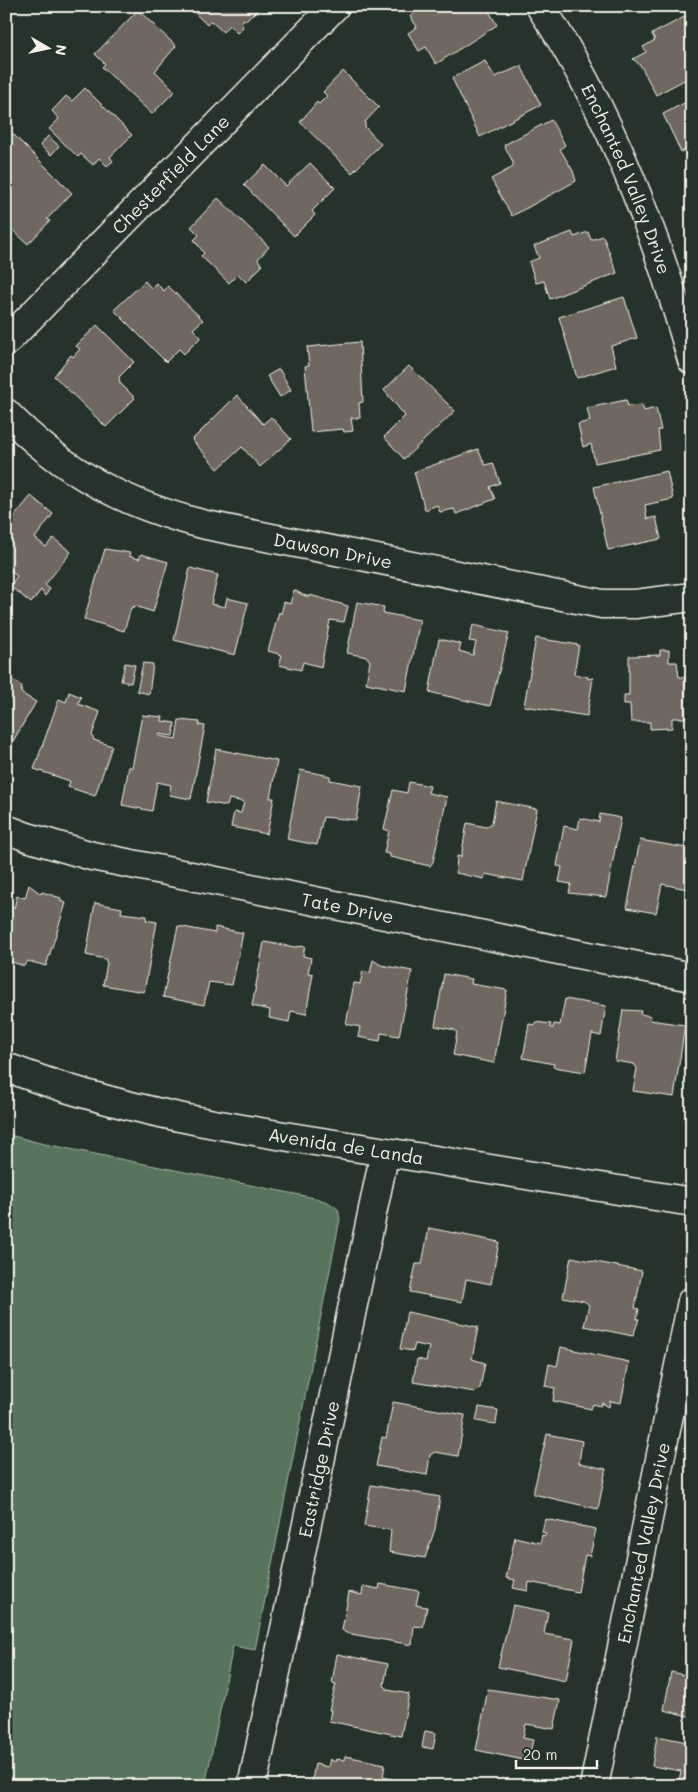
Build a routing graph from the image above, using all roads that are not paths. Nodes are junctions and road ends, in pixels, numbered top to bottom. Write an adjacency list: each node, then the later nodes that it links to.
1 (335, 6): 3 (street, Chesterfield Lane)
2 (540, 6): 4 (street, Enchanted Valley Drive)
3 (6, 342)
4 (692, 360)
5 (6, 413): 6 (street, Dawson Drive)
6 (692, 597)
7 (6, 829): 8 (street, Tate Drive)
8 (692, 977)
9 (6, 1067): 10 (street, Avenida de Landa)
10 (385, 1152): 11 (street, Avenida de Landa); 13 (street, Eastridge Drive)
11 (692, 1202)
12 (692, 1301): 14 (street, Enchanted Valley Drive)
13 (252, 1786)
14 (594, 1786)

